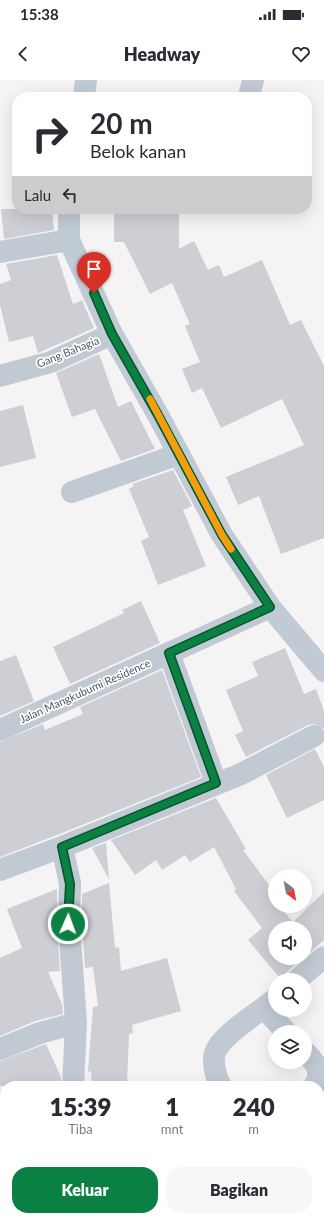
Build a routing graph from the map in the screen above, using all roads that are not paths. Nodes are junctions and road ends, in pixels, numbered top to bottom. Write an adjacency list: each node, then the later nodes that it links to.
1 (86, 80): 3 (street)
2 (253, 80): 4 (street)
3 (85, 92)
4 (250, 92)
5 (69, 214): 6 (street)
6 (69, 240): 7 (street); 8 (street)
7 (0, 252)
8 (112, 334): 9 (street, Gang Bahagia); 10 (street)
9 (0, 376)
10 (179, 454): 11 (street); 12 (street)
11 (72, 492)
12 (270, 607): 13 (street, Jalan Mangkubumi Residence); 14 (street)
13 (169, 653): 15 (street, Jalan Mangkubumi Residence); 17 (street)
14 (324, 671)
15 (0, 730)
16 (314, 736): 17 (street)
17 (216, 783): 18 (street)
18 (62, 847): 19 (street); 23 (street)
19 (0, 870)
20 (324, 957): 21 (street)
21 (305, 973)
22 (268, 1006): 27 (street)
23 (76, 1023): 24 (street); 26 (street)
24 (0, 1049)
25 (312, 1059): 28 (street)
26 (73, 1081)
27 (219, 1081)
28 (317, 1081)

